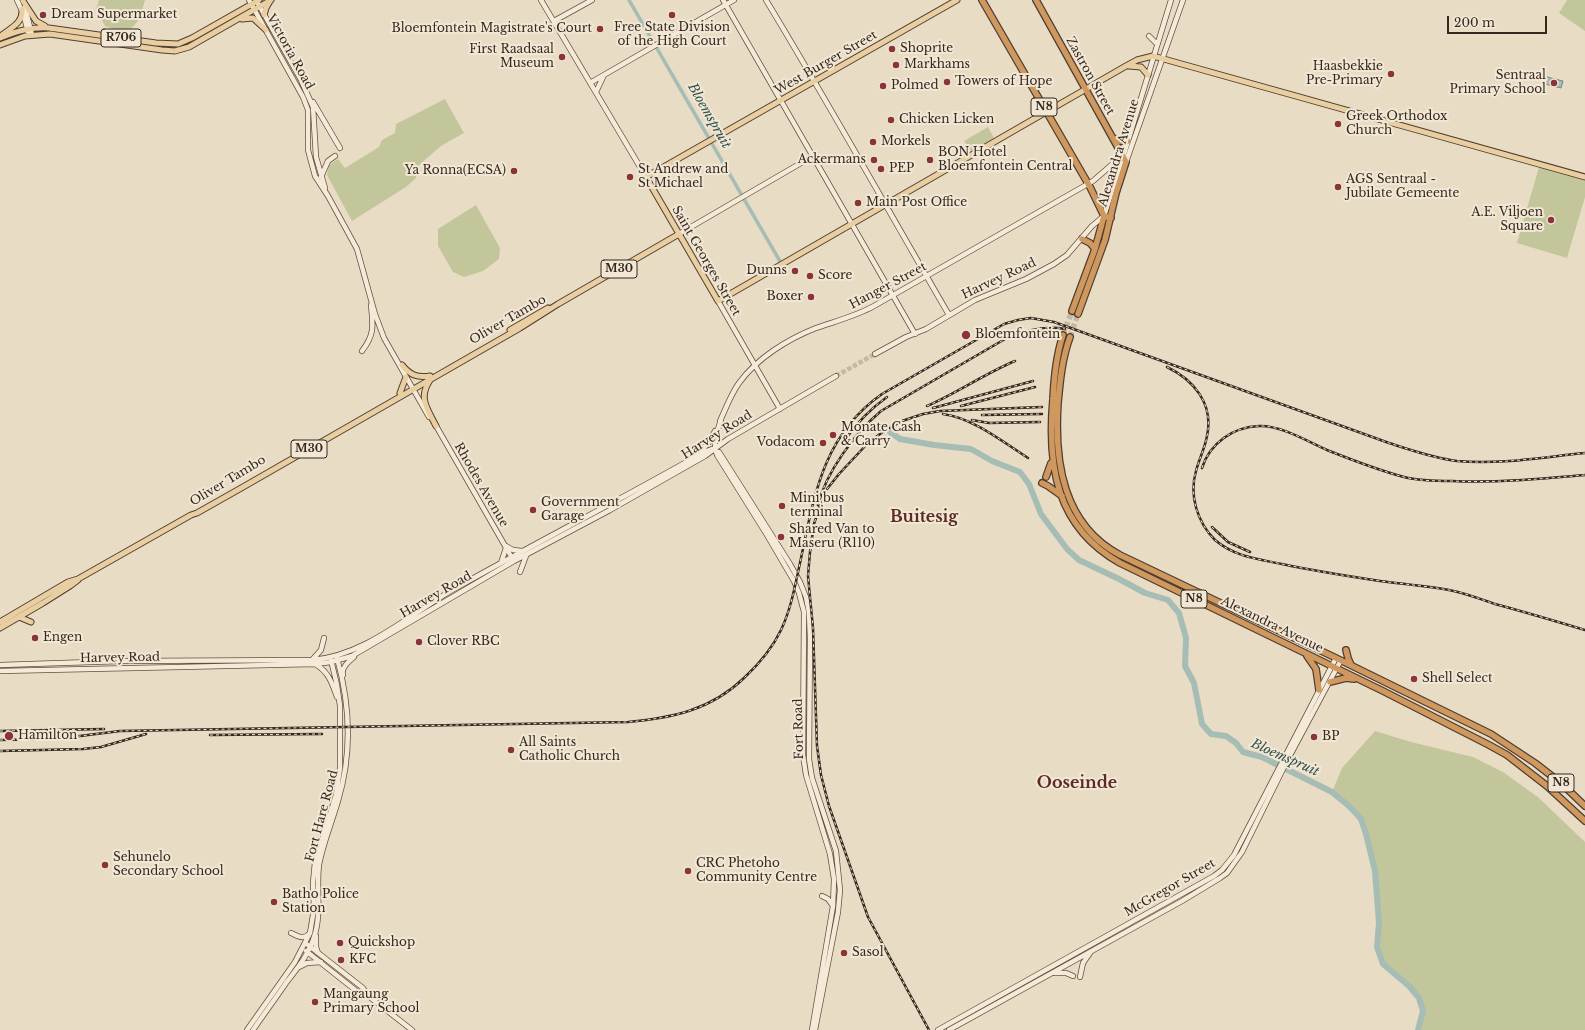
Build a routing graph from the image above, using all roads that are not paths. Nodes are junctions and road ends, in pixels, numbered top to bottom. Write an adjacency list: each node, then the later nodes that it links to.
1 (21, 0): 16 (main road); 20 (main road); 21 (main road)
2 (271, 0): 15 (main road, R706); 17 (main road)
3 (541, 0): 19 (main road, Saint Georges Street)
4 (592, 0): 19 (main road)
5 (722, 0): 14 (main road)
6 (734, 0): 14 (main road)
7 (766, 0): 36 (main road)
8 (957, 0): 36 (main road, West Burger Street)
9 (982, 0): 43 (highway, N8)
10 (1036, 0): 39 (highway, Zastron Street)
11 (1171, 0): 27 (main road, Alexandra Avenue)
12 (1183, 0): 31 (main road, Alexandra Avenue)
13 (254, 1): 15 (main road, Victoria Road); 21 (main road, R706)
14 (725, 5): 33 (main road); 42 (main road)
15 (257, 8): 17 (main road, Victoria Road); 18 (main road, R706); 22 (main road, Victoria Road)
16 (22, 9): 20 (main road); 25 (main road)
17 (264, 16): 26 (main road, Victoria Road)
18 (235, 21): 22 (main road); 23 (main road, R706)
19 (554, 21): 38 (main road, Saint Georges Street)
20 (29, 28): 21 (main road, R706); 23 (main road); 25 (main road, R706)
21 (49, 28)
22 (266, 30): 29 (main road, Victoria Road)
23 (30, 35): 28 (main road, R706)
24 (1149, 36): 27 (main road)
25 (0, 37)
26 (281, 43): 29 (main road); 35 (main road, Victoria Road)
27 (1157, 44): 30 (main road, Alexandra Avenue)
28 (0, 45)
29 (276, 46): 37 (main road, Victoria Road)
30 (1154, 56): 31 (main road); 32 (main road); 34 (main road, Alexandra Avenue)
31 (1162, 58): 50 (main road, Alexandra Avenue); 52 (main road)
32 (1126, 66): 34 (main road); 39 (main road)
33 (605, 74): 38 (main road); 40 (main road)
34 (1148, 75): 45 (main road, Alexandra Avenue)
35 (301, 80): 37 (main road); 41 (main road, Victoria Road)
36 (815, 81): 42 (main road, West Burger Street); 56 (main road)
37 (296, 83): 55 (main road, Victoria Road)
38 (590, 83): 40 (main road, Saint Georges Street)
39 (1085, 90): 43 (main road); 44 (highway, Zastron Street)
40 (596, 92): 53 (main road, Saint Georges Street)
41 (309, 98): 46 (main road); 51 (main road, Victoria Road)
42 (781, 101): 49 (main road); 53 (main road, West Burger Street)
43 (1047, 112): 54 (highway, N8); 56 (main road)
44 (1113, 138): 45 (highway); 47 (highway, Zastron Street)
45 (1128, 141): 47 (main road, Alexandra Avenue)
46 (340, 148)
47 (1123, 155): 50 (highway, Zastron Street); 54 (main road, Hanger Street); 57 (main road, Alexandra Avenue)
48 (336, 156): 51 (main road)
49 (813, 156): 59 (main road); 60 (main road, Oliver Tambo)
50 (1126, 162): 58 (highway, Alexandra Avenue)
51 (321, 176): 55 (main road, Victoria Road)
52 (1585, 176)
53 (646, 177): 60 (main road, Saint Georges Street)
54 (1088, 183): 57 (highway, N8); 63 (main road, Hanger Street)
55 (328, 196): 64 (main road)
56 (885, 205): 59 (main road); 63 (main road)
57 (1104, 216): 58 (highway); 61 (main road, Harvey Road); 62 (highway, Alexandra Avenue)
58 (1110, 218): 68 (highway, Alexandra Avenue)
59 (852, 224): 65 (main road); 66 (main road)
60 (679, 234): 66 (main road, Saint Georges Street); 78 (main road, Oliver Tambo / M30)
61 (1082, 239): 62 (highway); 69 (main road, Harvey Road)
62 (1095, 249): 67 (highway, Alexandra Avenue)
63 (927, 277): 65 (main road, Hanger Street); 69 (main road)
64 (369, 292): 70 (main road); 72 (main road)
65 (893, 296): 71 (main road); 74 (main road, Hanger Street)
66 (718, 301): 74 (main road, Saint Georges Street)
67 (1072, 311)
68 (1078, 314)
69 (949, 315): 71 (main road, Harvey Road)
70 (382, 332): 75 (main road); 77 (main road)
71 (915, 334): 73 (main road, Harvey Road)
72 (362, 350)
73 (875, 354)
74 (755, 365): 81 (main road, Saint Georges Street); 82 (main road, Hanger Street)
75 (402, 366): 78 (main road); 79 (main road)
76 (836, 376): 81 (main road, Harvey Road)
77 (406, 377): 79 (main road); 80 (main road)
78 (430, 378): 79 (main road, Oliver Tambo / M30); 83 (main road)
79 (413, 388): 80 (main road, Oliver Tambo / M30); 83 (main road, Rhodes Avenue); 96 (main road, Oliver Tambo / M30)
80 (400, 393): 96 (main road, Oliver Tambo / M30)
81 (780, 409): 84 (main road, Harvey Road)
82 (721, 420): 85 (main road); 90 (main road, Hanger Street)
83 (436, 426): 97 (main road, Rhodes Avenue)
84 (728, 439): 85 (main road, Harvey Road); 86 (main road)
85 (715, 448): 86 (main road, Fort Road); 87 (main road, Harvey Road); 89 (main road, Fort Road); 90 (main road)
86 (719, 452): 125 (main road, Fort Road)
87 (705, 456): 89 (main road); 95 (main road, Harvey Road)
88 (1052, 457): 91 (highway); 93 (highway, Alexandra Avenue / N8); 112 (highway, Alexandra Avenue / N8)
89 (719, 458): 124 (main road, Fort Road)
90 (692, 459): 94 (main road, Harvey Road)
91 (1046, 477)
92 (1042, 483): 93 (highway)
93 (1062, 496): 110 (highway, Alexandra Avenue / N8)
94 (607, 505): 95 (main road); 98 (main road, Harvey Road)
95 (610, 510): 98 (main road, Harvey Road)
96 (190, 515): 102 (main road, M30)
97 (505, 547): 98 (main road); 99 (main road, Rhodes Avenue); 100 (main road)
98 (524, 553): 99 (main road, Harvey Road); 101 (main road)
99 (513, 559): 100 (main road, Harvey Road); 109 (main road, Harvey Road)
100 (501, 563): 111 (main road, Harvey Road)
101 (520, 572)
102 (78, 579): 103 (main road, M30); 105 (main road, M30)
103 (32, 609): 104 (main road, M30); 104 (main road)
104 (18, 617): 106 (main road, M30)
105 (0, 622)
106 (0, 628)
107 (324, 638): 114 (main road)
108 (1346, 650): 116 (highway)
109 (358, 653): 111 (main road, Harvey Road); 122 (main road)
110 (1304, 653): 117 (highway, Alexandra Avenue / N8); 121 (highway)
111 (337, 658): 113 (main road, Harvey Road); 122 (main road, Fort Hare Road)
112 (1339, 659): 116 (highway, Alexandra Avenue / N8); 117 (main road, McGregor Street)
113 (331, 660): 114 (main road, Harvey Road); 123 (main road, Fort Hare Road)
114 (314, 662): 115 (main road, Harvey Road); 118 (main road, Harvey Road); 123 (main road)
115 (0, 665)
116 (1352, 665): 127 (highway, Alexandra Avenue / N8)
117 (1334, 668): 119 (main road, McGregor Street); 120 (highway, Alexandra Avenue / N8); 121 (main road, McGregor Street)
118 (0, 671)
119 (1330, 682): 120 (highway); 126 (main road, McGregor Street)
120 (1364, 682): 128 (highway, Alexandra Avenue / N8)
121 (1319, 690): 126 (main road, McGregor Street)
122 (347, 702): 136 (main road, Fort Hare Road)
123 (340, 710): 138 (main road, Fort Hare Road)
124 (803, 747): 125 (main road); 135 (main road, Fort Road)
125 (808, 748): 153 (main road, Fort Road)
126 (1285, 760): 129 (main road, McGregor Street)
127 (1535, 763): 128 (highway); 130 (highway, Alexandra Avenue / N8)
128 (1530, 772): 133 (highway, Alexandra Avenue / N8)
129 (1278, 774): 140 (main road, McGregor Street); 148 (main road, McGregor Street)
130 (1574, 795): 131 (highway); 132 (highway, Alexandra Avenue / N8)
131 (1585, 800)
132 (1585, 806)
133 (1585, 821)
134 (822, 896): 135 (main road)
135 (833, 906): 152 (main road, Fort Road)
136 (316, 929): 139 (main road, Fort Hare Road); 141 (main road)
137 (291, 933): 138 (main road)
138 (310, 933): 139 (main road, Fort Hare Road)
139 (306, 947): 141 (main road); 142 (main road); 143 (main road, Fort Hare Road); 149 (main road, Fort Hare Road)
140 (1093, 950): 144 (main road, McGregor Street); 146 (main road)
141 (320, 956): 147 (main road)
142 (321, 962): 143 (main road); 147 (main road)
143 (297, 968): 150 (main road, Fort Hare Road)
144 (1052, 973): 145 (main road); 148 (main road, McGregor Street)
145 (1073, 976)
146 (1080, 977)
147 (367, 995): 151 (main road)
148 (947, 1028): 154 (main road, McGregor Street)
149 (247, 1030)
150 (253, 1030)
151 (412, 1030)
152 (812, 1030)
153 (815, 1030)
154 (938, 1030)

